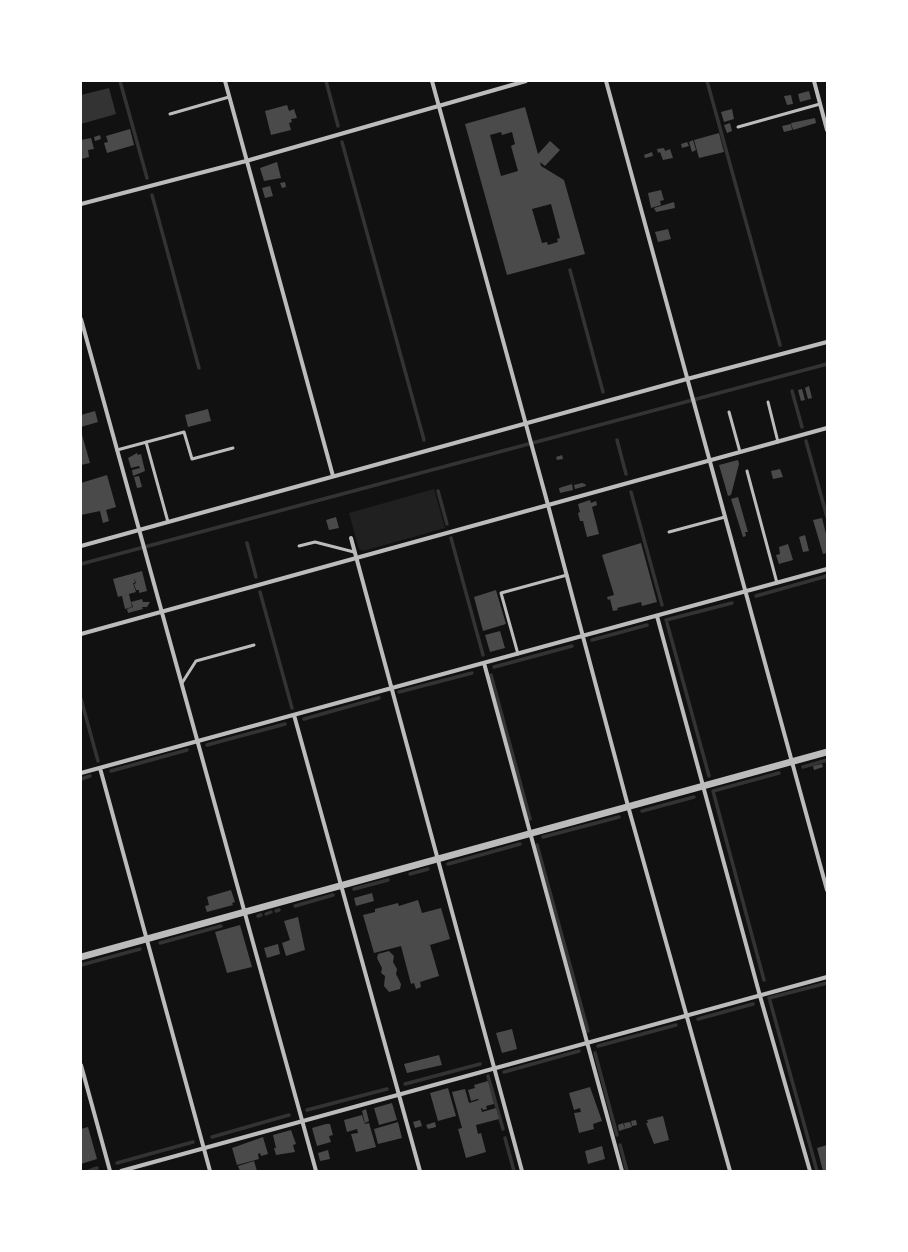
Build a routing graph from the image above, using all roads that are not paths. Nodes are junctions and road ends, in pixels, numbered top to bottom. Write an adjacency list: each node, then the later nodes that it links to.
1 (225, 81): 6 (street)
2 (432, 81): 8 (street)
3 (526, 81): 8 (street)
4 (606, 81): 16 (street)
5 (814, 81): 7 (street)
6 (229, 97): 9 (lane); 12 (street)
7 (820, 104): 10 (lane); 11 (street)
8 (439, 106): 12 (street); 19 (street)
9 (170, 114)
10 (738, 126)
11 (827, 130)
12 (246, 161): 13 (street); 28 (street)
13 (81, 204)
14 (81, 319): 24 (street)
15 (827, 342): 16 (street)
16 (686, 379): 19 (street); 26 (street)
17 (768, 402): 22 (lane)
18 (729, 412): 25 (lane)
19 (525, 423): 28 (street); 29 (street)
20 (827, 428): 22 (street)
21 (146, 442): 23 (lane); 24 (lane); 31 (lane)
22 (778, 442): 25 (street)
23 (232, 448)
24 (117, 450): 32 (street)
25 (740, 452): 26 (street)
26 (709, 460): 29 (street); 30 (street)
27 (747, 471): 41 (lane)
28 (333, 476): 31 (street)
29 (548, 505): 38 (street); 40 (street)
30 (725, 517): 33 (lane); 42 (street)
31 (168, 522): 32 (street)
32 (138, 530): 35 (street); 43 (street)
33 (669, 532)
34 (350, 538): 37 (street)
35 (81, 546)
36 (299, 546): 37 (lane)
37 (354, 552): 38 (street)
38 (356, 558): 43 (street); 51 (street)
39 (827, 570): 41 (street)
40 (567, 575): 46 (street); 48 (lane)
41 (778, 583): 42 (street)
42 (745, 592): 44 (street); 55 (street)
43 (163, 611): 45 (street); 50 (street)
44 (657, 616): 46 (street); 58 (street)
45 (81, 634)
46 (584, 636): 48 (street); 59 (street)
47 (254, 645): 50 (lane)
48 (518, 654): 49 (street)
49 (484, 663): 51 (street); 60 (street)
50 (182, 683): 53 (street)
51 (391, 688): 52 (street); 61 (street)
52 (294, 715): 53 (street); 62 (street)
53 (198, 741): 56 (street); 64 (street)
54 (827, 752): 55 (street)
55 (792, 762): 58 (street); 63 (street)
56 (100, 768): 57 (street); 65 (street)
57 (81, 773)
58 (703, 786): 59 (street); 68 (street)
59 (628, 806): 60 (street); 69 (street)
60 (530, 834): 61 (street); 70 (street)
61 (438, 859): 62 (street); 72 (street)
62 (341, 886): 64 (street); 73 (street)
63 (827, 890)
64 (245, 912): 65 (street); 74 (street)
65 (147, 939): 66 (street); 75 (street)
66 (81, 957)
67 (827, 977): 68 (street)
68 (760, 996): 69 (street); 84 (street)
69 (687, 1016): 70 (street); 83 (street)
70 (587, 1043): 72 (street); 82 (street)
71 (81, 1065): 76 (street)
72 (494, 1068): 73 (street); 81 (street)
73 (400, 1094): 74 (street); 80 (street)
74 (302, 1121): 75 (street); 79 (street)
75 (204, 1148): 77 (street); 78 (street)
76 (110, 1171)
77 (121, 1171)
78 (210, 1171)
79 (316, 1171)
80 (420, 1171)
81 (522, 1171)
82 (622, 1171)
83 (730, 1171)
84 (810, 1171)

